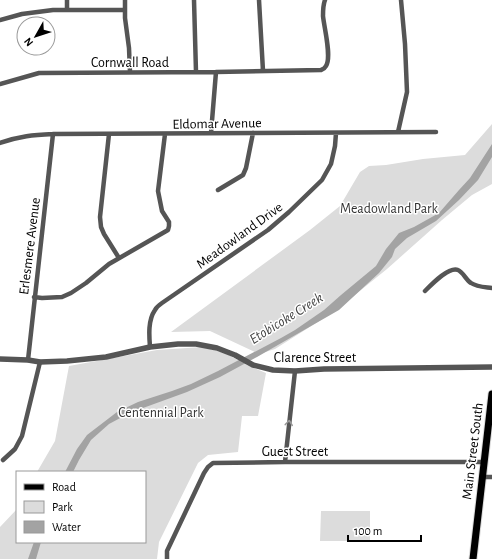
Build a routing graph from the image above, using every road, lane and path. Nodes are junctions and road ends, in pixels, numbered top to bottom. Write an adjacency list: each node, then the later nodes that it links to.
1 (67, 0): 7 (street)
2 (125, 0): 8 (street)
3 (194, 0): 12 (street)
4 (259, 0): 10 (street)
5 (325, 0): 10 (street, Cornwall Road)
6 (401, 0): 15 (street)
7 (67, 10): 8 (street); 9 (street)
8 (124, 10): 11 (street)
9 (0, 20)
10 (263, 71): 13 (street, Cornwall Road)
11 (130, 72): 12 (street, Cornwall Road); 14 (street, Cornwall Road)
12 (196, 72): 13 (street, Cornwall Road)
13 (216, 72): 17 (street)
14 (0, 84)
15 (398, 132): 16 (street, Eldomar Avenue); 19 (street, Eldomar Avenue)
16 (436, 132)
17 (211, 133): 18 (street, Eldomar Avenue); 22 (street, Eldomar Avenue)
18 (253, 133): 19 (street, Eldomar Avenue); 24 (street)
19 (336, 133): 29 (street, Meadowland Drive)
20 (54, 134): 21 (street, Eldomar Avenue); 23 (street, Eldomar Avenue); 28 (street, Erlesmere Avenue)
21 (108, 134): 22 (street, Eldomar Avenue); 25 (street)
22 (165, 134): 25 (street)
23 (0, 143)
24 (218, 190)
25 (119, 258): 28 (street)
26 (492, 288): 27 (street)
27 (425, 291)
28 (34, 297): 31 (street, Erlesmere Avenue)
29 (150, 347): 32 (street, Clarence Street); 34 (street, Clarence Street)
30 (0, 359): 31 (street, Clarence Street)
31 (28, 360): 32 (street, Clarence Street)
32 (40, 362): 36 (street)
33 (492, 367): 34 (street, Clarence Street)
34 (296, 371): 37 (street, one-way to 34)
35 (492, 394): 38 (main road, Main Street South)
36 (3, 460)
37 (285, 462): 38 (street, Guest Street); 41 (street, Guest Street)
38 (484, 462): 39 (main road, Main Street South)
39 (482, 477): 40 (street); 42 (main road, Main Street South)
40 (492, 477)
41 (167, 559)
42 (473, 559)

